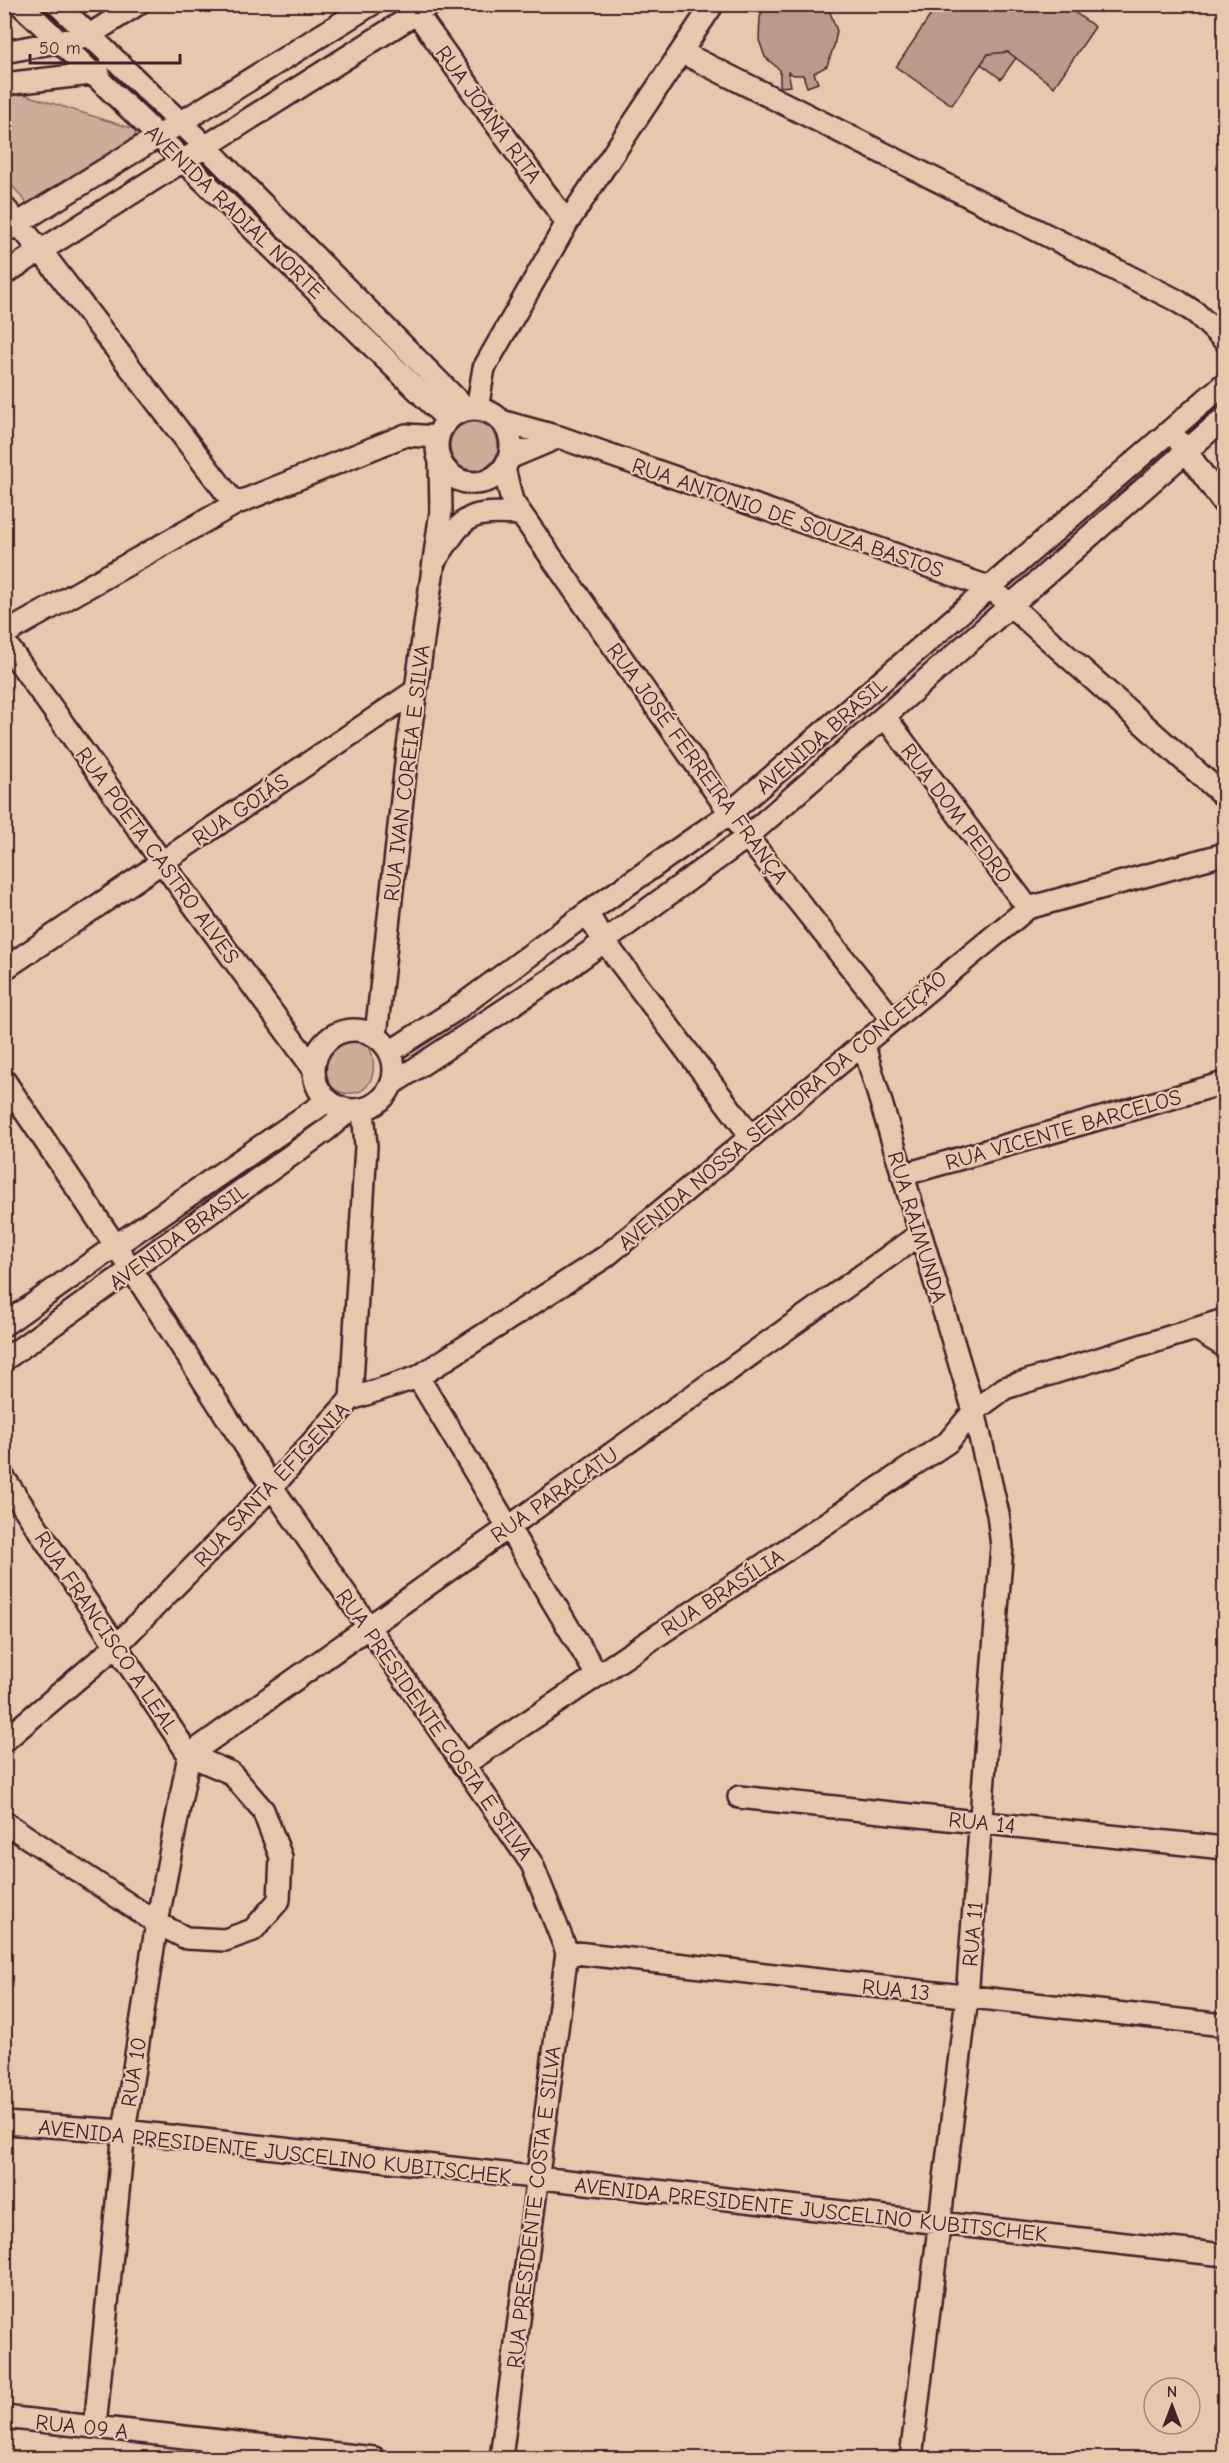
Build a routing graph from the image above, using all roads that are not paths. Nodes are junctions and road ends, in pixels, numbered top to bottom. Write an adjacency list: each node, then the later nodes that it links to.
1 (20, 4): 8 (street, AVENIDA RADIAL NORTE)
2 (57, 4): 7 (street, AVENIDA RADIAL NORTE)
3 (138, 4): 7 (street)
4 (372, 4): 14 (street)
5 (713, 4): 10 (street)
6 (419, 8): 16 (street); 19 (street, RUA JOANA RITA)
7 (88, 36): 8 (street); 12 (street, AVENIDA RADIAL NORTE)
8 (58, 42): 9 (street); 11 (street, AVENIDA RADIAL NORTE)
9 (4, 52)
10 (681, 52): 19 (street); 22 (street)
11 (92, 73): 12 (street); 13 (street); 15 (street, AVENIDA RADIAL NORTE)
12 (128, 74): 14 (street, AVENIDA RADIAL NORTE)
13 (4, 84)
14 (179, 123): 15 (street); 16 (street, AVENIDA RADIAL NORTE)
15 (158, 136): 17 (street, AVENIDA RADIAL NORTE); 18 (street)
16 (206, 147): 17 (street); 24 (street, AVENIDA RADIAL NORTE)
17 (184, 162): 20 (street); 27 (street, AVENIDA RADIAL NORTE)
18 (9, 221): 20 (street)
19 (567, 223): 24 (street)
20 (41, 251): 21 (street); 34 (street)
21 (4, 274)
22 (1224, 340)
23 (1224, 384): 28 (street, AVENIDA BRASIL)
24 (472, 410): 26 (street); 27 (street)
25 (1224, 418): 30 (street, AVENIDA BRASIL)
26 (501, 421): 29 (street, RUA ANTONIO DE SOUZA BASTOS); 32 (street)
27 (443, 429): 31 (street); 34 (street)
28 (1170, 430): 30 (street); 39 (street, AVENIDA BRASIL)
29 (559, 437): 32 (street); 39 (street, RUA ANTONIO DE SOUZA BASTOS)
30 (1187, 451): 35 (street); 40 (street, AVENIDA BRASIL)
31 (440, 462): 33 (street); 37 (street, RUA IVAN COREIA E SILVA)
32 (506, 463): 33 (street); 36 (street, RUA JOSÉ FERREIRA FRANÇA)
33 (476, 483): 36 (street, RUA JOSÉ FERREIRA FRANÇA); 37 (street)
34 (235, 504): 41 (street)
35 (1224, 504)
36 (516, 508): 38 (street); 46 (street, RUA JOSÉ FERREIRA FRANÇA)
37 (441, 511): 38 (street, RUA IVAN COREIA E SILVA)
38 (432, 565): 43 (street, RUA IVAN COREIA E SILVA)
39 (991, 588): 40 (street, RUA ANTONIO DE SOUZA BASTOS); 46 (street, AVENIDA BRASIL)
40 (1012, 606): 44 (street, AVENIDA BRASIL); 45 (street, RUA ANTONIO DE SOUZA BASTOS)
41 (4, 634)
42 (4, 640): 49 (street, RUA POETA CASTRO ALVES)
43 (416, 691): 49 (street, RUA GOIÁS); 55 (street, RUA IVAN COREIA E SILVA)
44 (885, 717): 47 (street, AVENIDA BRASIL); 50 (street, RUA DOM PEDRO)
45 (1224, 796)
46 (730, 813): 47 (street, RUA JOSÉ FERREIRA FRANÇA); 51 (street, AVENIDA BRASIL)
47 (747, 837): 52 (street, AVENIDA BRASIL); 54 (street, RUA JOSÉ FERREIRA FRANÇA)
48 (1224, 854): 50 (street, AVENIDA NOSSA SENHORA DA CONCEIÇÃO)
49 (162, 862): 53 (street, RUA GOIÁS); 58 (street, RUA POETA CASTRO ALVES)
50 (1028, 908): 54 (street, AVENIDA NOSSA SENHORA DA CONCEIÇÃO)
51 (587, 913): 52 (street); 57 (street, AVENIDA BRASIL)
52 (604, 941): 61 (street, AVENIDA BRASIL); 64 (street)
53 (4, 969)
54 (892, 1019): 56 (street, AVENIDA NOSSA SENHORA DA CONCEIÇÃO)
55 (375, 1035): 57 (street); 58 (street)
56 (863, 1043): 64 (street, AVENIDA NOSSA SENHORA DA CONCEIÇÃO); 65 (street, RUA RAIMUNDA)
57 (390, 1052): 61 (street)
58 (313, 1068): 62 (street)
59 (4, 1080): 67 (street, RUA PRESIDENTE COSTA E SILVA)
60 (1224, 1083): 65 (street, RUA VICENTE BARCELOS)
61 (392, 1084): 63 (street)
62 (327, 1101): 63 (street); 67 (street, AVENIDA BRASIL)
63 (356, 1110): 68 (street, AVENIDA BRASIL); 75 (street, RUA SANTA EFIGENIA)
64 (751, 1136): 74 (street, AVENIDA NOSSA SENHORA DA CONCEIÇÃO)
65 (902, 1174): 66 (street, RUA RAIMUNDA)
66 (920, 1234): 76 (street, RUA RAIMUNDA); 79 (street, RUA PARACATU)
67 (115, 1246): 68 (street, RUA PRESIDENTE COSTA E SILVA); 70 (street, AVENIDA BRASIL)
68 (132, 1270): 73 (street, AVENIDA BRASIL); 78 (street, RUA PRESIDENTE COSTA E SILVA)
69 (1224, 1320): 71 (street, RUA BRASÍLIA)
70 (4, 1325)
71 (1196, 1329): 72 (street); 76 (street, RUA BRASÍLIA)
72 (1224, 1346)
73 (4, 1360)
74 (418, 1377): 75 (street, AVENIDA NOSSA SENHORA DA CONCEIÇÃO); 79 (street)
75 (351, 1399): 78 (street, RUA SANTA EFIGENIA)
76 (974, 1411): 82 (street, RUA BRASÍLIA); 88 (street, RUA 11)
77 (4, 1478): 81 (street, RUA FRANCISCO A LEAL)
78 (272, 1487): 80 (street, RUA PRESIDENTE COSTA E SILVA); 81 (street, RUA SANTA EFIGENIA)
79 (508, 1527): 80 (street, RUA PARACATU); 82 (street)
80 (368, 1627): 84 (street, RUA PARACATU); 85 (street, RUA PRESIDENTE COSTA E SILVA)
81 (116, 1646): 83 (street, RUA SANTA EFIGENIA); 84 (street, RUA FRANCISCO A LEAL)
82 (597, 1675): 85 (street, RUA BRASÍLIA)
83 (4, 1741)
84 (189, 1755): 90 (street, RUA 10); 90 (street)
85 (463, 1765): 91 (street, RUA PRESIDENTE COSTA E SILVA)
86 (739, 1797): 88 (street, RUA 14)
87 (4, 1822): 90 (street)
88 (981, 1822): 89 (street, RUA 14); 92 (street, RUA 11)
89 (1224, 1848)
90 (157, 1923): 95 (street, RUA 10)
91 (567, 1952): 92 (street, RUA 13); 96 (street, RUA PRESIDENTE COSTA E SILVA)
92 (967, 1997): 93 (street, RUA 13); 97 (street, RUA 11)
93 (1224, 2025)
94 (4, 2123): 95 (street, AVENIDA PRESIDENTE JUSCELINO KUBITSCHEK)
95 (124, 2131): 96 (street, AVENIDA PRESIDENTE JUSCELINO KUBITSCHEK); 100 (street, RUA 10)
96 (537, 2179): 97 (street, AVENIDA PRESIDENTE JUSCELINO KUBITSCHEK); 103 (street, RUA PRESIDENTE COSTA E SILVA)
97 (939, 2223): 98 (street, AVENIDA PRESIDENTE JUSCELINO KUBITSCHEK); 104 (street, RUA 11)
98 (1224, 2255)
99 (4, 2417): 100 (street, RUA 09 A)
100 (95, 2427): 101 (street, RUA 09 A)
101 (286, 2454): 102 (street, RUA 09 A)
102 (374, 2458)
103 (501, 2458)
104 (911, 2458)

